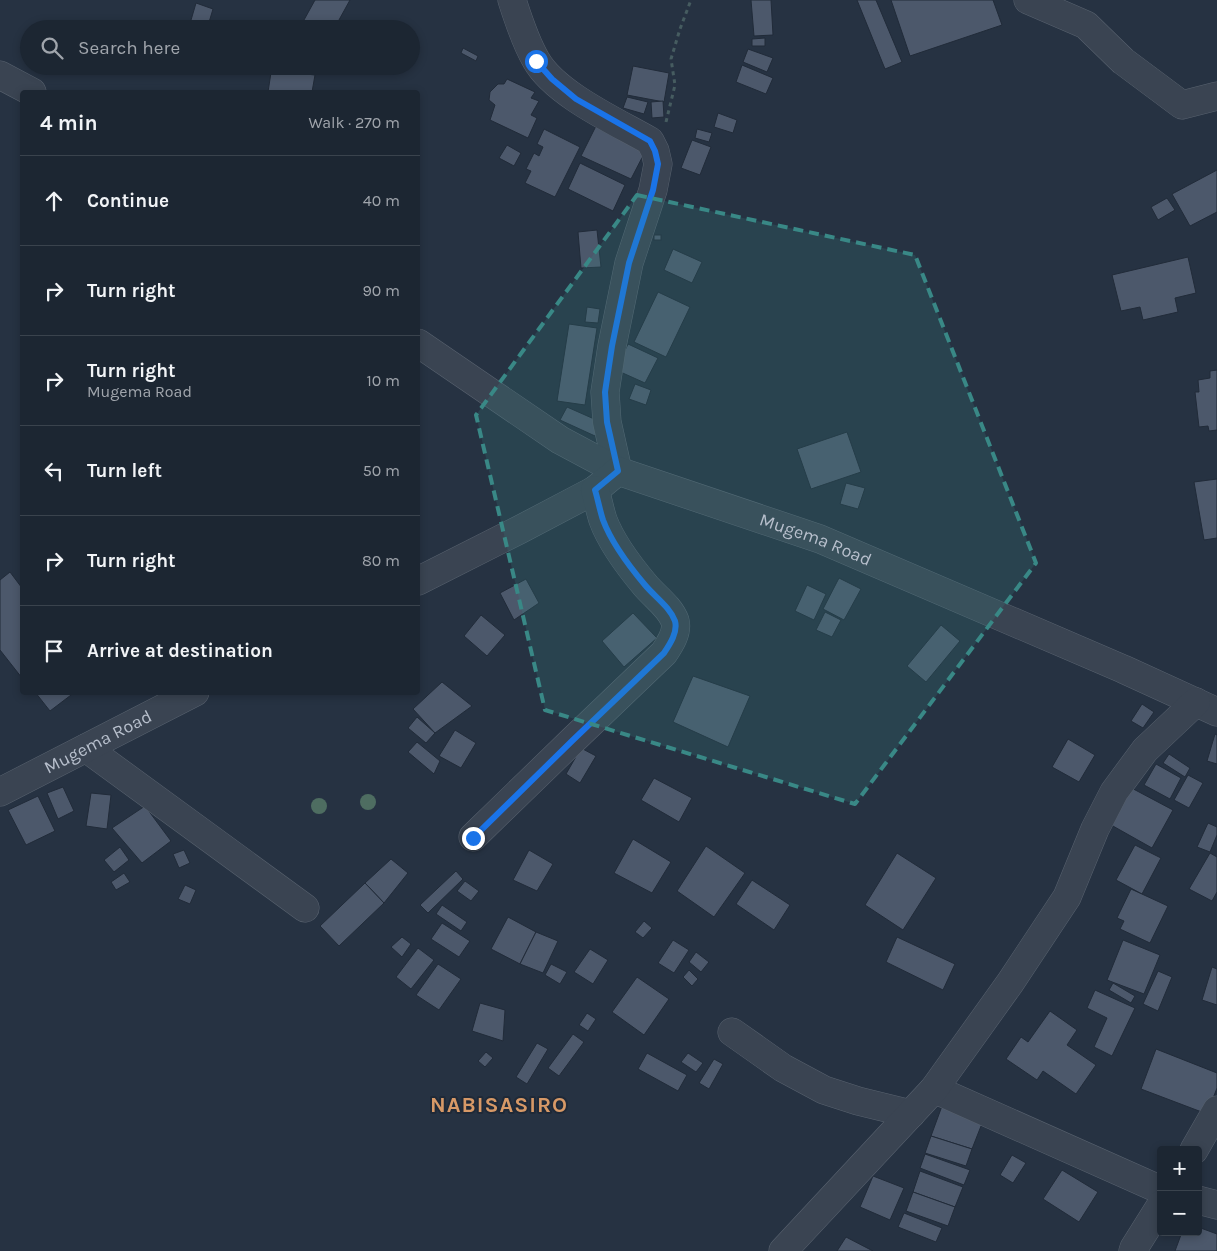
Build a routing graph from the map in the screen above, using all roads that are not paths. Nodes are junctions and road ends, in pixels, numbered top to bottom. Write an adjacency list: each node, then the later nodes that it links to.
1 (512, 0): 7 (street)
2 (1028, 0): 5 (street)
3 (0, 75): 4 (street)
4 (28, 90)
5 (1217, 96)
6 (420, 344): 7 (street, Mugema Road)
7 (618, 471): 8 (street); 11 (street, Mugema Road)
8 (595, 490): 9 (street); 14 (street)
9 (420, 580)
10 (189, 695): 12 (street, Mugema Road)
11 (1206, 707): 17 (street)
12 (86, 748): 13 (street, Mugema Road); 15 (street)
13 (0, 792)
14 (473, 838)
15 (305, 908)
16 (732, 1032): 19 (street)
17 (934, 1089): 19 (street); 21 (street)
18 (1217, 1110): 20 (street)
19 (910, 1114): 25 (street)
20 (1196, 1146)
21 (1157, 1188)
22 (1202, 1201): 23 (street)
23 (1217, 1205)
24 (1157, 1211): 26 (street)
25 (783, 1251)
26 (1133, 1251)

